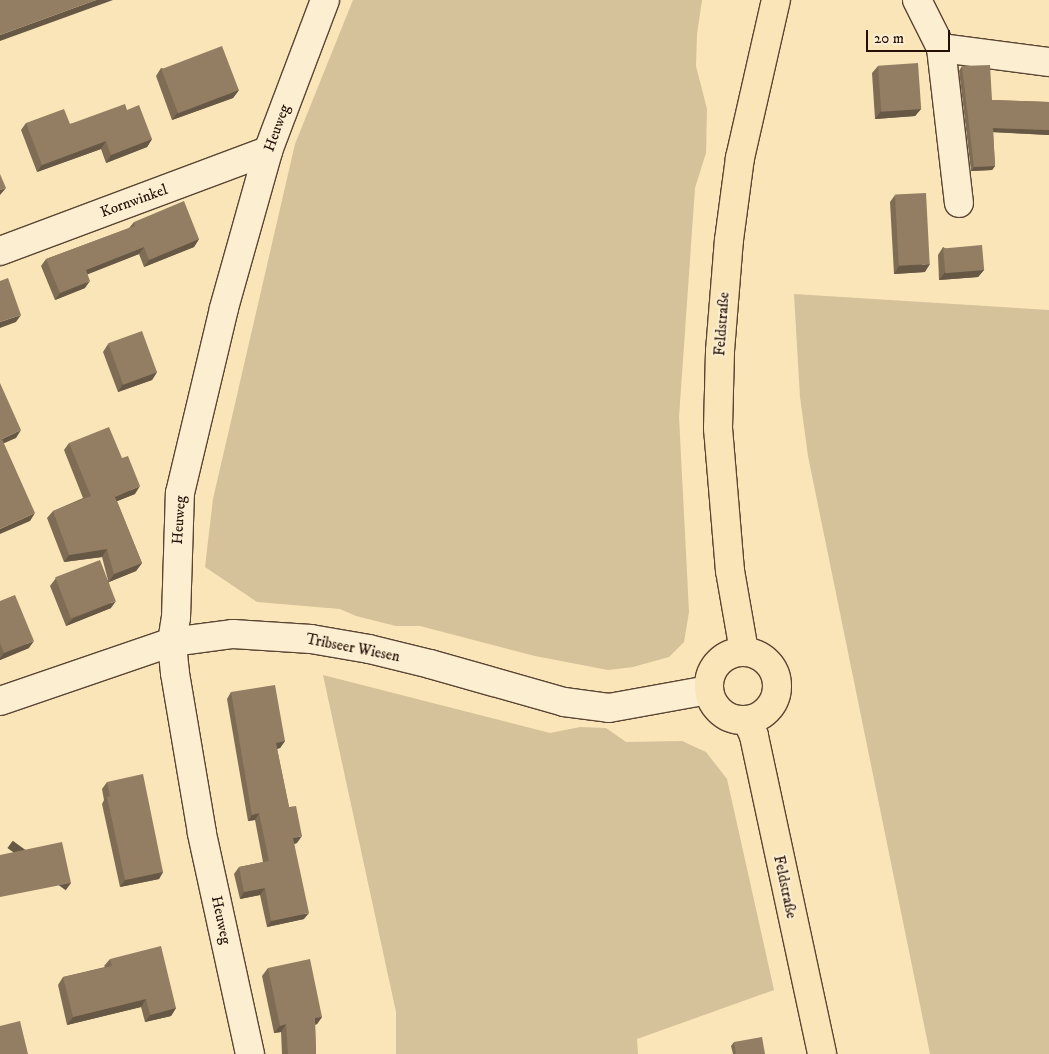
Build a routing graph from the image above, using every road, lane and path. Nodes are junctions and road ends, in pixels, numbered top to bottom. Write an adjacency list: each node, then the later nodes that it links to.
1 (325, 0): 6 (street, Heuweg)
2 (776, 0): 10 (main road, Feldstraße)
3 (917, 0): 4 (street)
4 (941, 48): 5 (street); 7 (street)
5 (1049, 62)
6 (268, 152): 8 (street, Kornwinkel); 9 (street, Heuweg)
7 (959, 203)
8 (0, 250)
9 (172, 642): 11 (street, Tribseer Wiesen); 12 (street, Tribseer Wiesen); 14 (street, Heuweg)
10 (744, 651): 11 (main road); 13 (main road)
11 (708, 690): 13 (main road)
12 (0, 701)
13 (747, 720): 15 (main road, Feldstraße)
14 (247, 1053)
15 (822, 1054)

